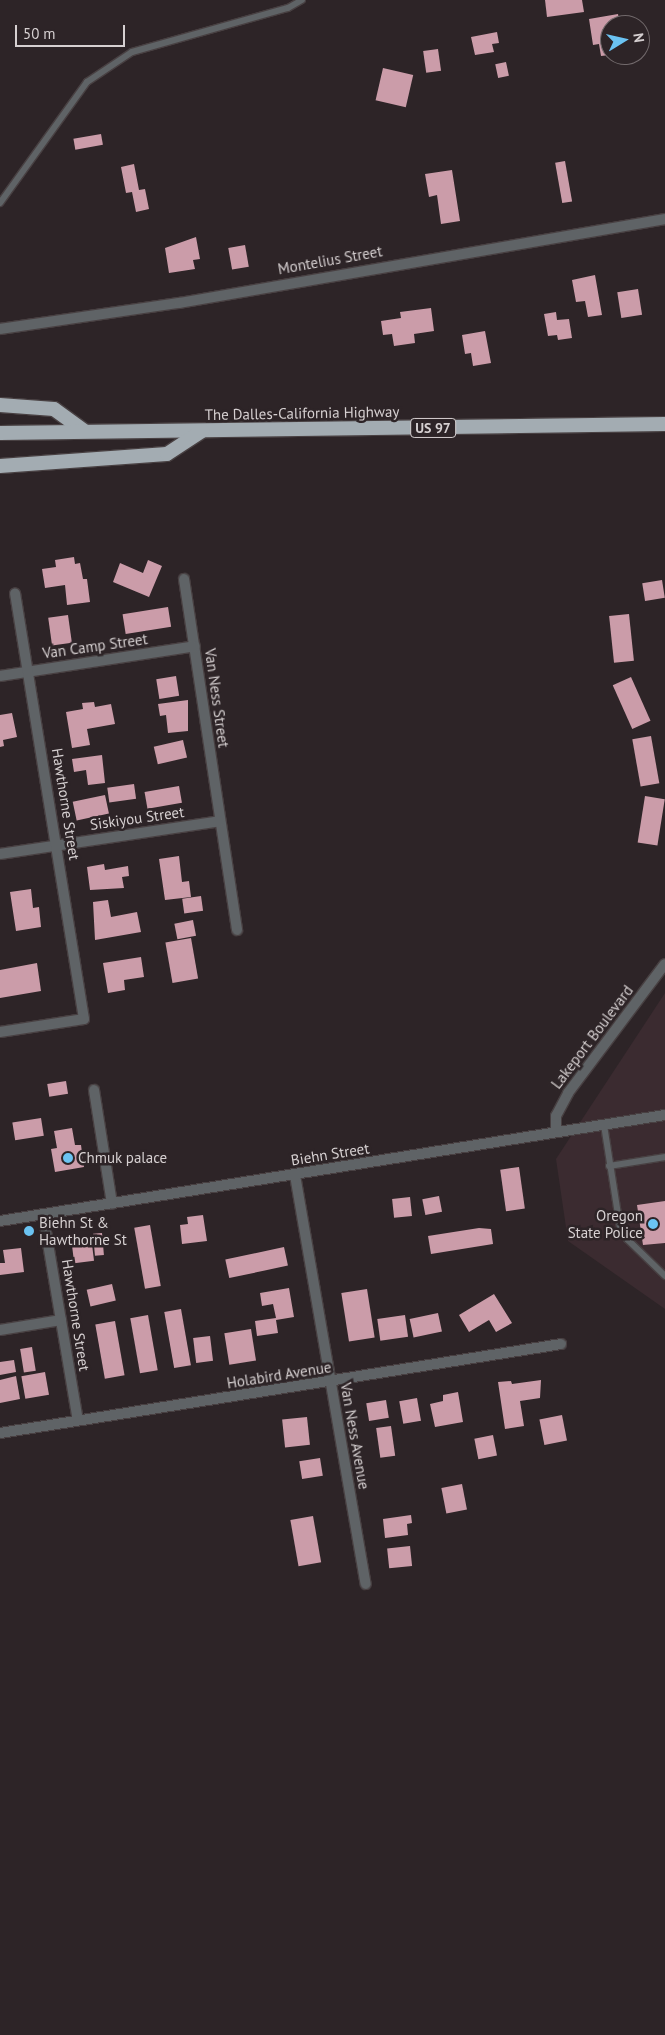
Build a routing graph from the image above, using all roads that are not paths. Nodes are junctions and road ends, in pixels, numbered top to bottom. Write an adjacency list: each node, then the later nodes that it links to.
1 (302, 0): 2 (lane)
2 (0, 203)
3 (665, 219): 4 (street, Montelius Street)
4 (0, 329)
5 (0, 406): 7 (highway)
6 (665, 424): 8 (highway, The Dalles-California Highway / US 97)
7 (84, 431): 8 (highway, The Dalles-California Highway / US 97); 9 (highway, The Dalles-California Highway / US 97)
8 (202, 431): 10 (highway)
9 (0, 433)
10 (0, 466)
11 (184, 579): 13 (street, Van Ness Street)
12 (15, 594): 14 (street, Hawthorne Street)
13 (195, 646): 14 (street, Van Camp Street); 16 (street, Van Ness Street)
14 (29, 671): 15 (street, Van Camp Street); 17 (street, Hawthorne Street)
15 (0, 676)
16 (220, 821): 17 (street, Siskiyou Street); 19 (street)
17 (57, 845): 18 (street, Siskiyou Street); 21 (street, Hawthorne Street)
18 (0, 854)
19 (237, 930)
20 (665, 964): 25 (street, Lakeport Boulevard)
21 (0, 1032)
22 (94, 1090): 29 (street)
23 (665, 1115): 24 (street, Biehn Street)
24 (604, 1125): 25 (street, Biehn Street); 27 (lane)
25 (556, 1132): 28 (street, Biehn Street)
26 (665, 1158): 27 (lane)
27 (609, 1166): 32 (lane)
28 (295, 1175): 29 (street, Biehn Street); 36 (street, Van Ness Avenue)
29 (112, 1204): 30 (street, Biehn Street)
30 (43, 1214): 31 (street, Biehn Street); 33 (street, Hawthorne Street)
31 (0, 1221)
32 (665, 1276)
33 (61, 1320): 34 (street); 37 (street, Hawthorne Street)
34 (0, 1330)
35 (561, 1344): 36 (street, Holabird Avenue)
36 (330, 1383): 37 (street, Holabird Avenue); 39 (street, Van Ness Avenue)
37 (78, 1420): 38 (street, Holabird Avenue)
38 (0, 1433)
39 (366, 1584)

